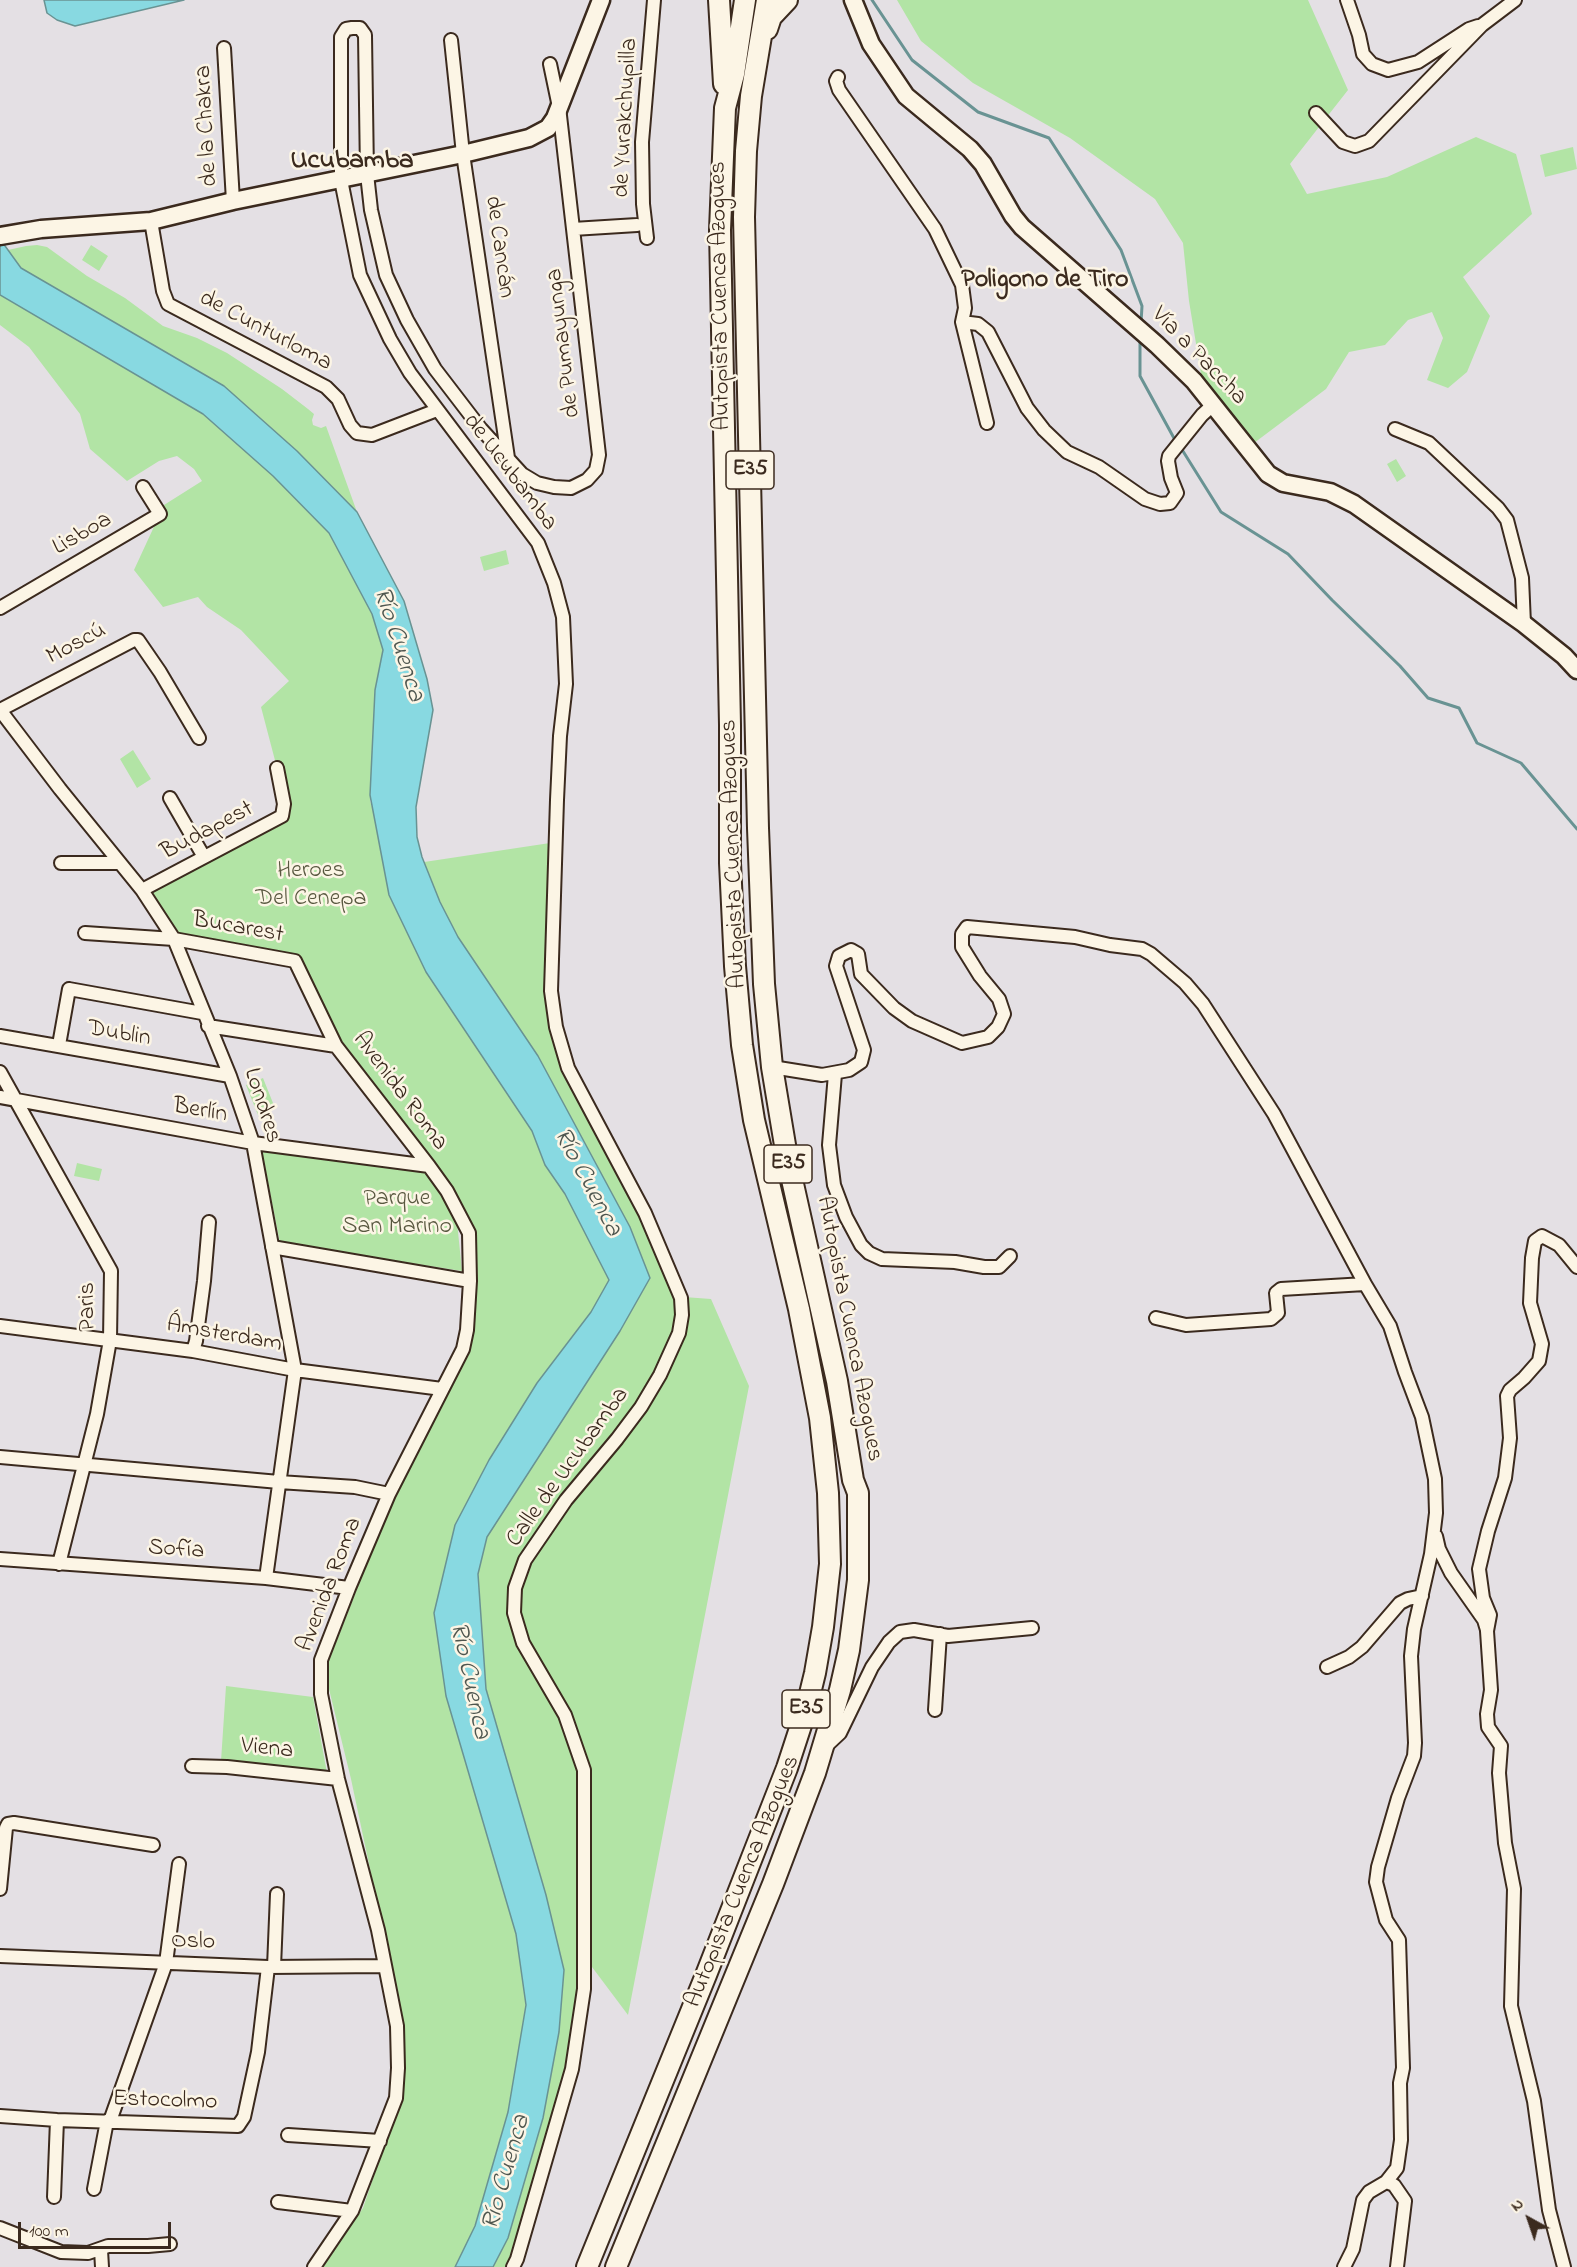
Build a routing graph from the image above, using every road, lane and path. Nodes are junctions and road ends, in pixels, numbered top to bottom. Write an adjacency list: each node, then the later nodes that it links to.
1 (601, 0): 16 (main road)
2 (654, 0): 27 (street, de Yurakchupilla)
3 (719, 0): 17 (highway)
4 (745, 0): 17 (highway, Autopista Cuenca Azogues / E35)
5 (767, 0): 13 (highway, Autopista Cuenca Azogues / E35)
6 (787, 0): 13 (highway)
7 (853, 0): 29 (main road, Vía a Paccha)
8 (1347, 0): 10 (street)
9 (1515, 0): 10 (street)
10 (1482, 25): 18 (street)
11 (451, 40): 19 (street, de Cancán)
12 (224, 48): 22 (street, de la Chakra)
13 (756, 63): 55 (highway, Autopista Cuenca Azogues / E35)
14 (550, 64): 16 (street, de Pumayunga)
15 (838, 77): 28 (street)
16 (559, 107): 19 (main road); 25 (street, de Pumayunga)
17 (725, 108): 117 (highway, Autopista Cuenca Azogues / E35)
18 (1316, 113)
19 (463, 154): 20 (main road); 33 (street, de Cancán)
20 (368, 174): 21 (main road); 21 (street, de Ucubamba); 33 (street)
21 (341, 180): 22 (main road); 30 (street, de Ucubamba)
22 (233, 201): 23 (main road)
23 (151, 221): 26 (main road); 30 (street, de Cunturloma)
24 (637, 225): 25 (street)
25 (573, 229): 33 (street, de Pumayunga)
26 (0, 236)
27 (647, 238)
28 (962, 322): 29 (street); 31 (street)
29 (1214, 404): 36 (main road, Vía a Paccha)
30 (437, 410): 49 (street, de Ucubamba)
31 (987, 423)
32 (1395, 429): 36 (street)
33 (508, 459)
34 (144, 487): 35 (street, Lisboa)
35 (0, 608)
36 (1524, 624): 37 (main road, Vía a Paccha)
37 (1577, 669)
38 (0, 710): 39 (street, Moscú); 44 (street, Londres)
39 (199, 738)
40 (277, 768): 42 (street, Budapest)
41 (170, 798): 42 (street)
42 (204, 857): 45 (street, Budapest)
43 (61, 863): 44 (street)
44 (119, 863): 45 (street, Londres)
45 (142, 890): 47 (street, Londres)
46 (86, 933): 47 (street, Bucarest)
47 (174, 939): 48 (street, Bucarest); 50 (street, Londres)
48 (295, 961): 54 (street, Avenida Roma)
49 (551, 991): 116 (street, Calle de Ucubamba)
50 (202, 1013): 51 (street, Londres); 53 (street)
51 (208, 1026): 54 (street); 58 (street, Londres)
52 (0, 1036): 53 (street, Dublin)
53 (59, 1045): 58 (street, Dublin)
54 (336, 1046): 62 (street, Avenida Roma)
55 (772, 1067): 57 (street); 90 (highway, Autopista Cuenca Azogues / E35)
56 (0, 1072): 60 (street, Paris)
57 (835, 1074): 65 (street); 68 (street)
58 (230, 1076): 61 (street, Londres)
59 (0, 1097): 60 (street, Berlín)
60 (14, 1099): 61 (street, Berlín); 71 (street, Paris)
61 (253, 1143): 62 (street, Berlín); 64 (street, Londres)
62 (429, 1166): 67 (street, Avenida Roma)
63 (209, 1222): 72 (street)
64 (272, 1247): 67 (street); 73 (street, Londres)
65 (1010, 1256)
66 (1577, 1267): 86 (street)
67 (470, 1281): 74 (street, Avenida Roma)
68 (1365, 1284): 69 (street); 79 (street)
69 (1156, 1318)
70 (0, 1326): 71 (street, Ámsterdam)
71 (110, 1340): 72 (street, Ámsterdam); 76 (street, Paris)
72 (193, 1351): 73 (street, Ámsterdam)
73 (295, 1370): 74 (street, Ámsterdam); 77 (street, Londres)
74 (442, 1389): 78 (street, Avenida Roma)
75 (0, 1457): 76 (street)
76 (85, 1465): 77 (street); 81 (street, Paris)
77 (279, 1482): 78 (street); 82 (street, Londres)
78 (389, 1494): 83 (street, Avenida Roma)
79 (1435, 1530): 84 (street); 86 (street)
80 (0, 1559): 81 (street, Sofía)
81 (59, 1564): 82 (street, Sofía)
82 (266, 1578): 83 (street, Sofía)
83 (349, 1588): 92 (street, Avenida Roma)
84 (1422, 1596): 88 (street); 106 (street)
85 (1032, 1628): 87 (street)
86 (1487, 1631): 121 (street)
87 (940, 1634): 89 (street); 90 (street)
88 (1327, 1667)
89 (935, 1710)
90 (823, 1749): 118 (highway, Autopista Cuenca Azogues / E35)
91 (192, 1766): 92 (street, Viena)
92 (338, 1779): 99 (street, Avenida Roma)
93 (153, 1845): 95 (street)
94 (179, 1864): 98 (street)
95 (0, 1883)
96 (277, 1894): 100 (street)
97 (0, 1956): 98 (street, Oslo)
98 (166, 1963): 100 (street, Oslo); 103 (street)
99 (385, 1966): 100 (street, Oslo); 105 (street, Avenida Roma)
100 (271, 1967): 103 (street, Estocolmo)
101 (0, 2116): 102 (street, Estocolmo)
102 (57, 2120): 103 (street, Estocolmo); 108 (street)
103 (109, 2121): 107 (street)
104 (288, 2135): 105 (street)
105 (380, 2141): 110 (street, Avenida Roma)
106 (1386, 2182): 119 (street); 120 (street)
107 (94, 2189)
108 (54, 2197)
109 (278, 2202): 110 (street)
110 (352, 2211): 115 (street, Avenida Roma)
111 (0, 2228): 113 (street)
112 (170, 2244): 113 (street)
113 (101, 2250): 114 (street)
114 (102, 2267)
115 (314, 2267)
116 (513, 2267)
117 (586, 2267)
118 (616, 2267)
119 (1344, 2267)
120 (1397, 2267)
121 (1564, 2267)

